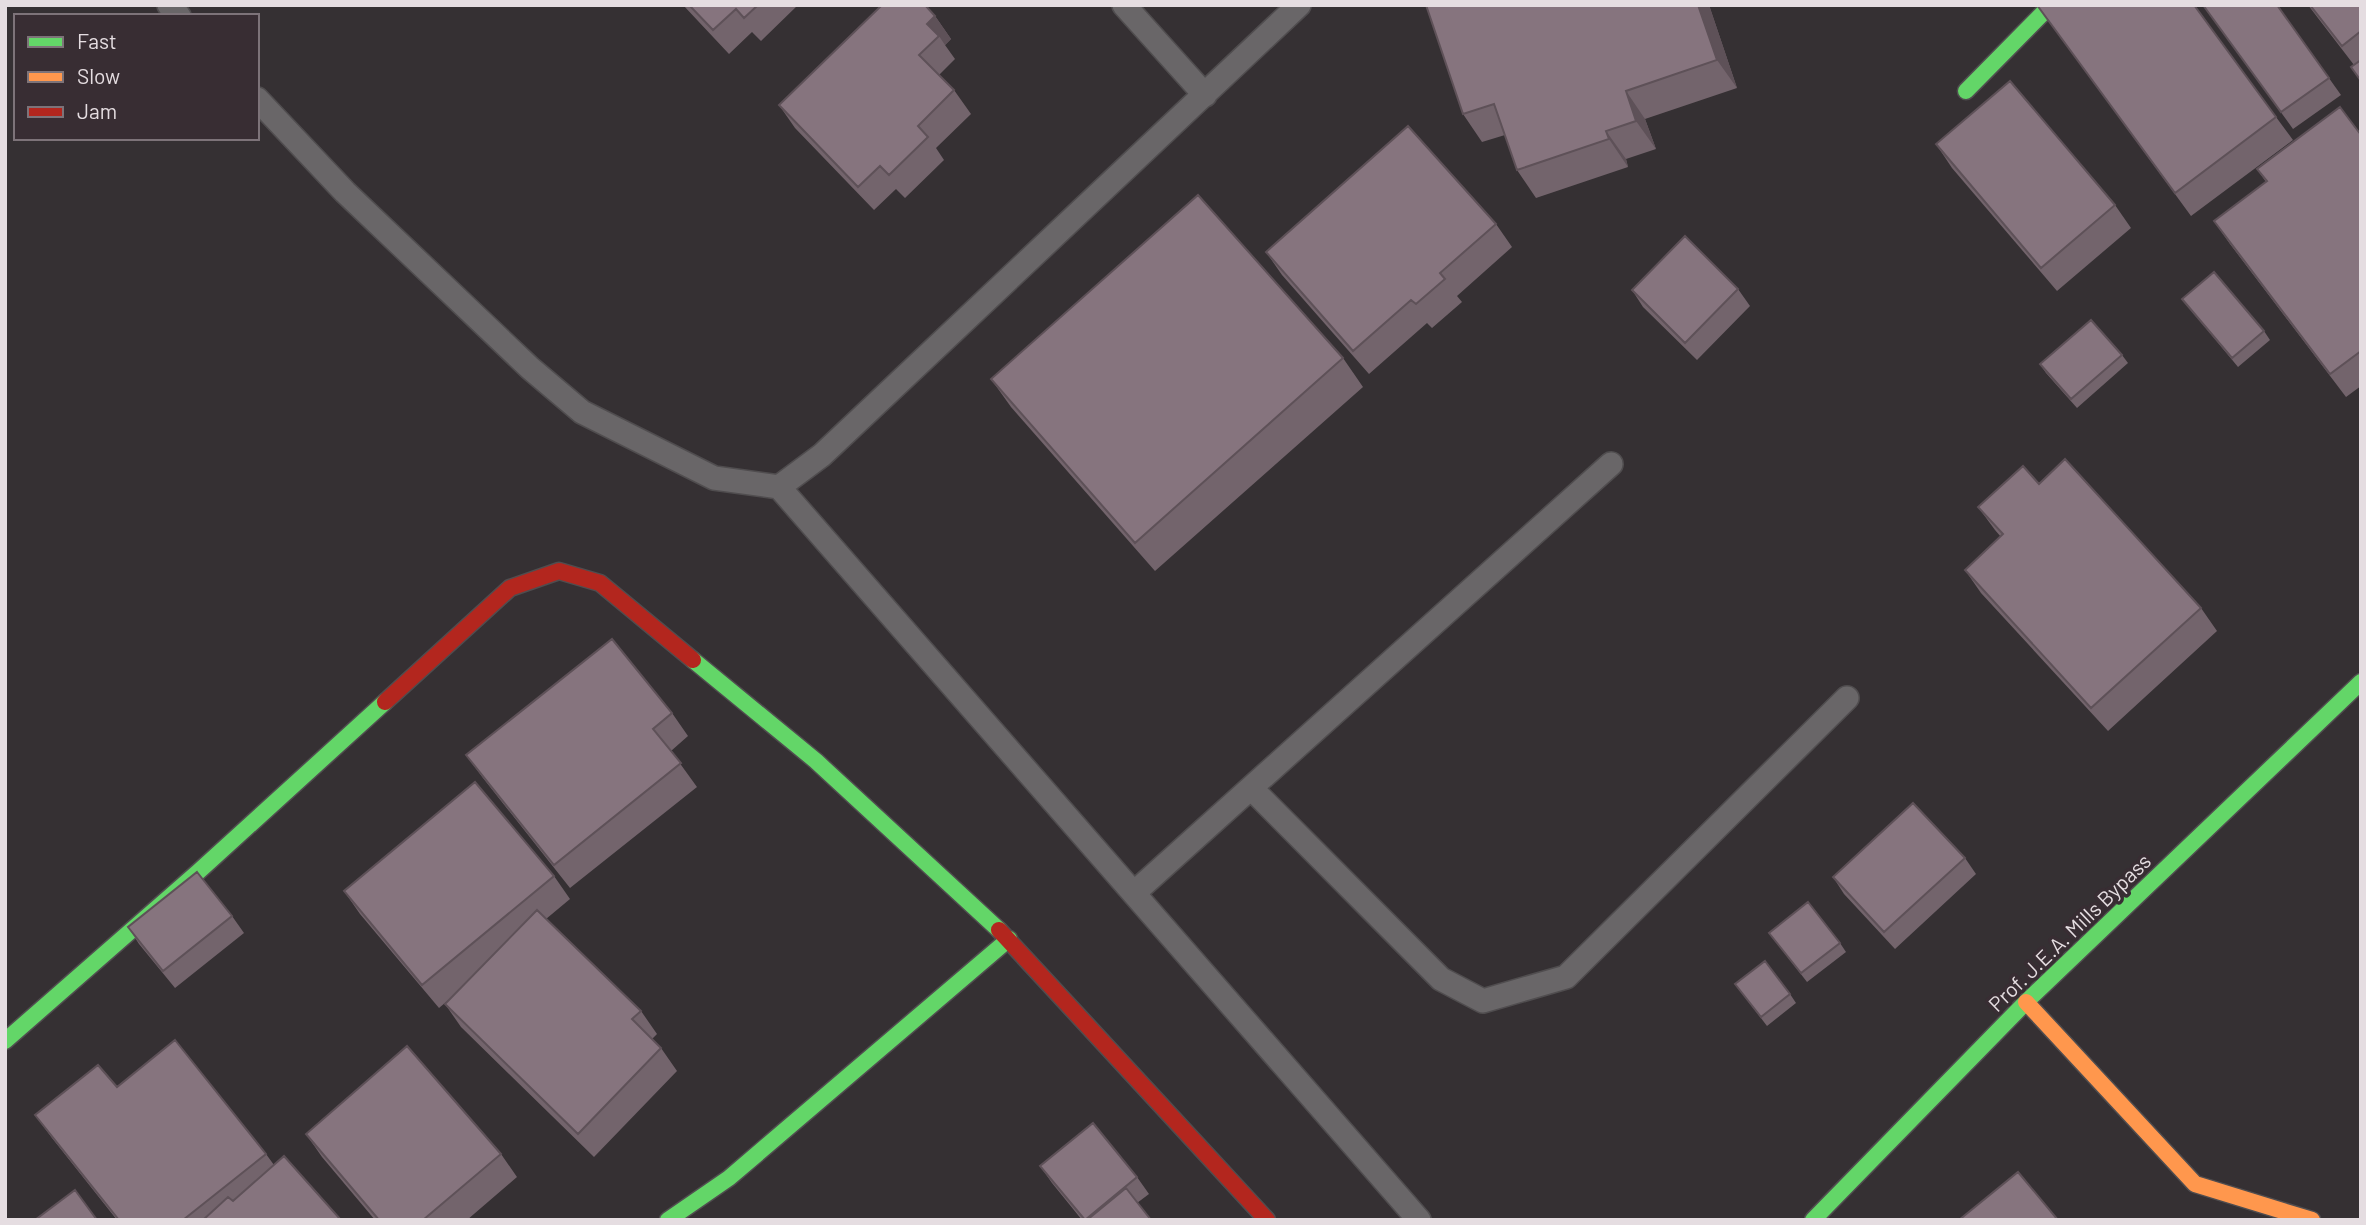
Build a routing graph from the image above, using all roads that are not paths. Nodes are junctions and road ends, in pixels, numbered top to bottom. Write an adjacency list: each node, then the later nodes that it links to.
1 (1124, 5): 5 (lane)
2 (1299, 5): 5 (lane)
3 (2052, 5): 4 (street)
4 (1966, 91)
5 (1205, 95): 8 (lane)
6 (259, 101): 8 (lane)
7 (1611, 464): 11 (lane)
8 (779, 488): 12 (lane)
9 (2361, 682): 14 (street, Prof. J.E.A. Mills Bypass)
10 (1847, 698): 11 (lane)
11 (1251, 788): 12 (lane)
12 (1134, 893): 18 (lane)
13 (1009, 939): 15 (street); 16 (street); 17 (street)
14 (2026, 1002): 19 (street, Prof. J.E.A. Mills Bypass); 20 (street)
15 (5, 1041)
16 (668, 1220)
17 (1267, 1220)
18 (1419, 1220)
19 (1813, 1220)
20 (2312, 1220)

